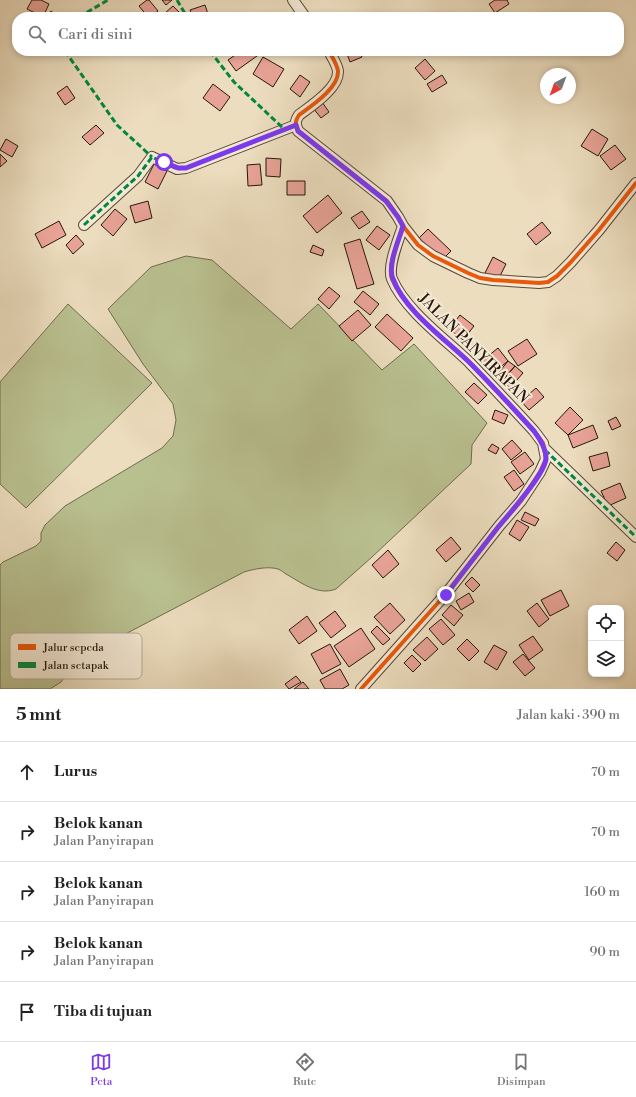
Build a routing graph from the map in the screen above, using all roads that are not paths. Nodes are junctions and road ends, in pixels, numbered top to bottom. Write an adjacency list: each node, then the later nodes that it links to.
1 (293, 0): 2 (street)
2 (301, 12)
3 (331, 56): 4 (street)
4 (296, 125): 6 (street); 7 (street)
5 (636, 183): 7 (street)
6 (84, 224)
7 (403, 226): 8 (street, JALAN PANYIRAPAN)
8 (544, 448): 9 (street, JALAN PANYIRAPAN); 10 (street)
9 (636, 537)
10 (361, 689)

